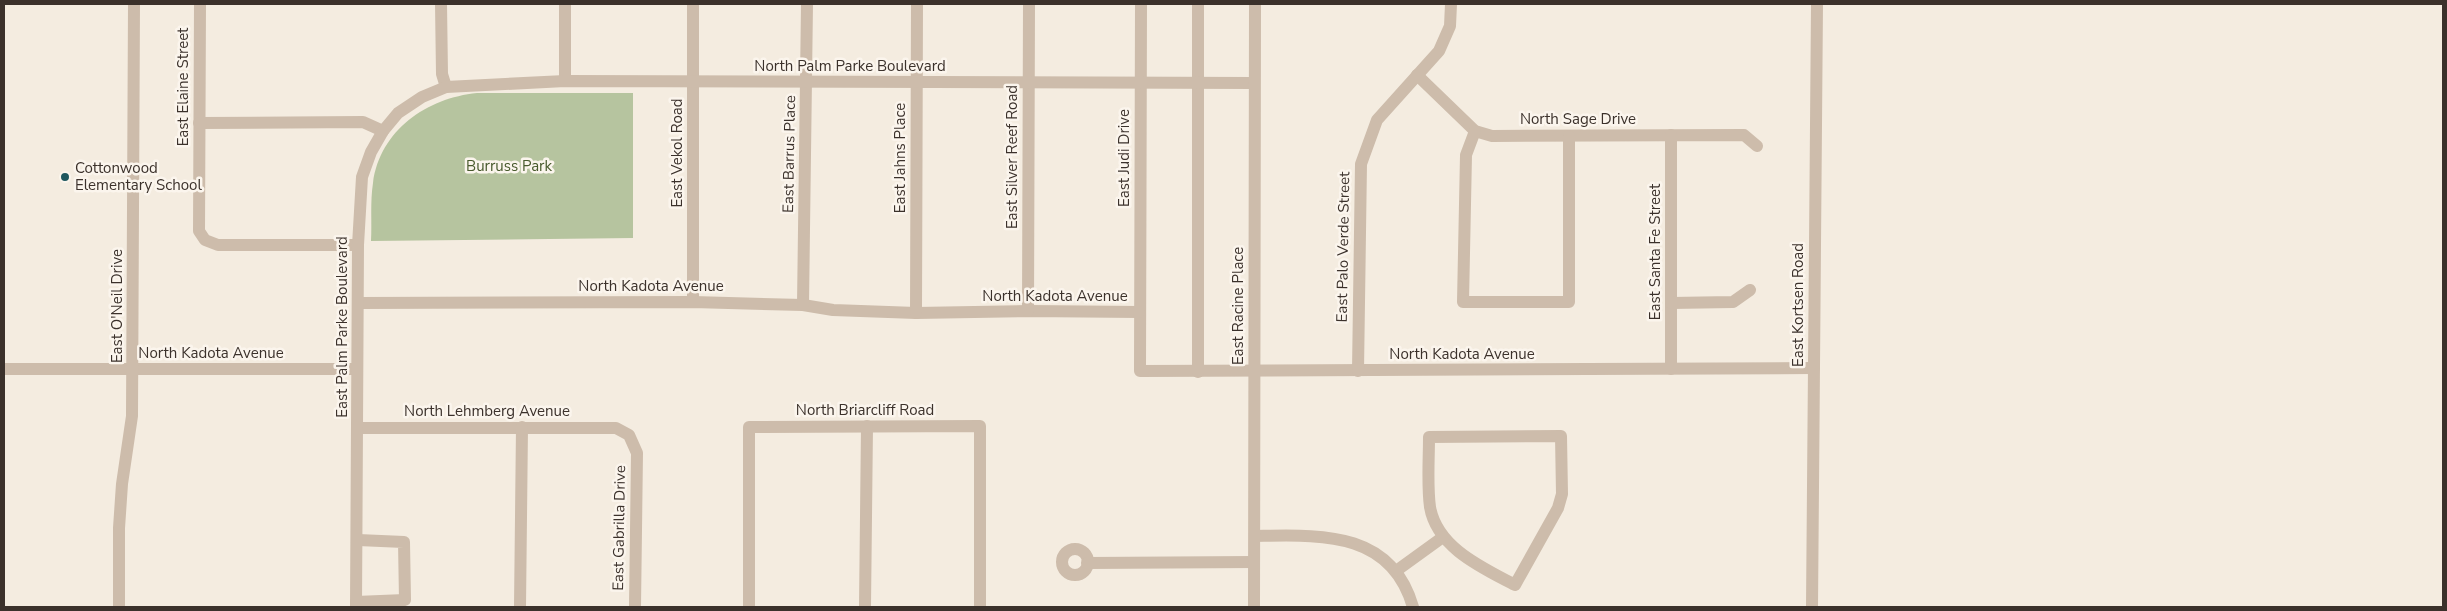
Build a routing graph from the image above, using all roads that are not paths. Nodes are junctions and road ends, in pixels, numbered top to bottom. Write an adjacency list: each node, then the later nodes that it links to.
1 (134, 4): 41 (street, East O'Neil Drive)
2 (200, 4): 24 (street, East Elaine Street)
3 (441, 4): 23 (street)
4 (565, 4): 15 (street)
5 (693, 4): 16 (street, East Vekol Road)
6 (807, 4): 17 (street, East Barrus Place)
7 (917, 4): 18 (street, East Jahns Place)
8 (1029, 4): 19 (street, East Silver Reef Road)
9 (1141, 4): 20 (street, East Judi Drive)
10 (1198, 4): 21 (street)
11 (1254, 4): 22 (street, East Racine Place)
12 (1451, 4): 14 (street, East Palo Verde Street)
13 (1817, 4): 39 (street, East Kortsen Road)
14 (1417, 75): 25 (street, North Sage Drive); 44 (street, East Palo Verde Street)
15 (565, 81): 16 (street, North Palm Parke Boulevard); 23 (street, North Palm Parke Boulevard)
16 (693, 81): 17 (street, North Palm Parke Boulevard); 32 (street, East Vekol Road)
17 (806, 82): 18 (street, North Palm Parke Boulevard); 35 (street, East Barrus Place)
18 (917, 83): 19 (street, North Palm Parke Boulevard); 38 (street, East Jahns Place)
19 (1029, 83): 20 (street, North Palm Parke Boulevard); 36 (street, East Silver Reef Road)
20 (1140, 83): 21 (street, North Palm Parke Boulevard); 37 (street, East Judi Drive)
21 (1198, 83): 22 (street, North Palm Parke Boulevard); 45 (street)
22 (1254, 83): 46 (street, East Racine Place)
23 (446, 87): 26 (street, East Palm Parke Boulevard)
24 (199, 123): 26 (street); 30 (street, East Elaine Street)
25 (1476, 130): 28 (street, North Sage Drive); 28 (street)
26 (383, 131): 30 (street, East Palm Parke Boulevard)
27 (1671, 135): 28 (street, North Sage Drive); 29 (street, North Sage Drive); 34 (street, East Santa Fe Street)
28 (1569, 136)
29 (1757, 146)
30 (358, 245): 33 (street, East Palm Parke Boulevard)
31 (1750, 290): 34 (street)
32 (693, 302): 33 (street, North Kadota Avenue); 35 (street, North Kadota Avenue)
33 (359, 303): 42 (street, East Palm Parke Boulevard)
34 (1671, 303): 43 (street, East Santa Fe Street)
35 (803, 305): 38 (street, North Kadota Avenue)
36 (1028, 311): 37 (street, North Kadota Avenue); 38 (street, North Kadota Avenue)
37 (1139, 312): 45 (street, North Kadota Avenue)
38 (916, 313)
39 (1814, 368): 43 (street, North Kadota Avenue); 66 (street, East Kortsen Road)
40 (4, 369): 41 (street, North Kadota Avenue)
41 (133, 369): 42 (street, North Kadota Avenue); 58 (street, East O'Neil Drive)
42 (357, 369): 49 (street, East Palm Parke Boulevard)
43 (1671, 369): 44 (street, North Kadota Avenue)
44 (1358, 371): 46 (street, North Kadota Avenue)
45 (1198, 372): 46 (street, North Kadota Avenue)
46 (1255, 372): 51 (street, East Racine Place)
47 (866, 426): 61 (street, North Briarcliff Road); 62 (street); 63 (street, North Briarcliff Road)
48 (522, 427): 49 (street, North Lehmberg Avenue); 50 (street, North Lehmberg Avenue); 59 (street)
49 (358, 428): 53 (street, East Palm Parke Boulevard)
50 (616, 428): 60 (street, East Gabrilla Drive)
51 (1255, 536): 54 (street, East Racine Place); 56 (street)
52 (1443, 537): 52 (street); 56 (street)
53 (358, 540): 57 (street, East Palm Parke Boulevard); 57 (street)
54 (1254, 562): 55 (street); 64 (street, East Racine Place)
55 (1088, 563)
56 (1396, 571): 65 (street)
57 (356, 604)
58 (119, 607)
59 (520, 607)
60 (635, 607)
61 (749, 607)
62 (865, 607)
63 (980, 607)
64 (1254, 607)
65 (1413, 607)
66 (1812, 607)

